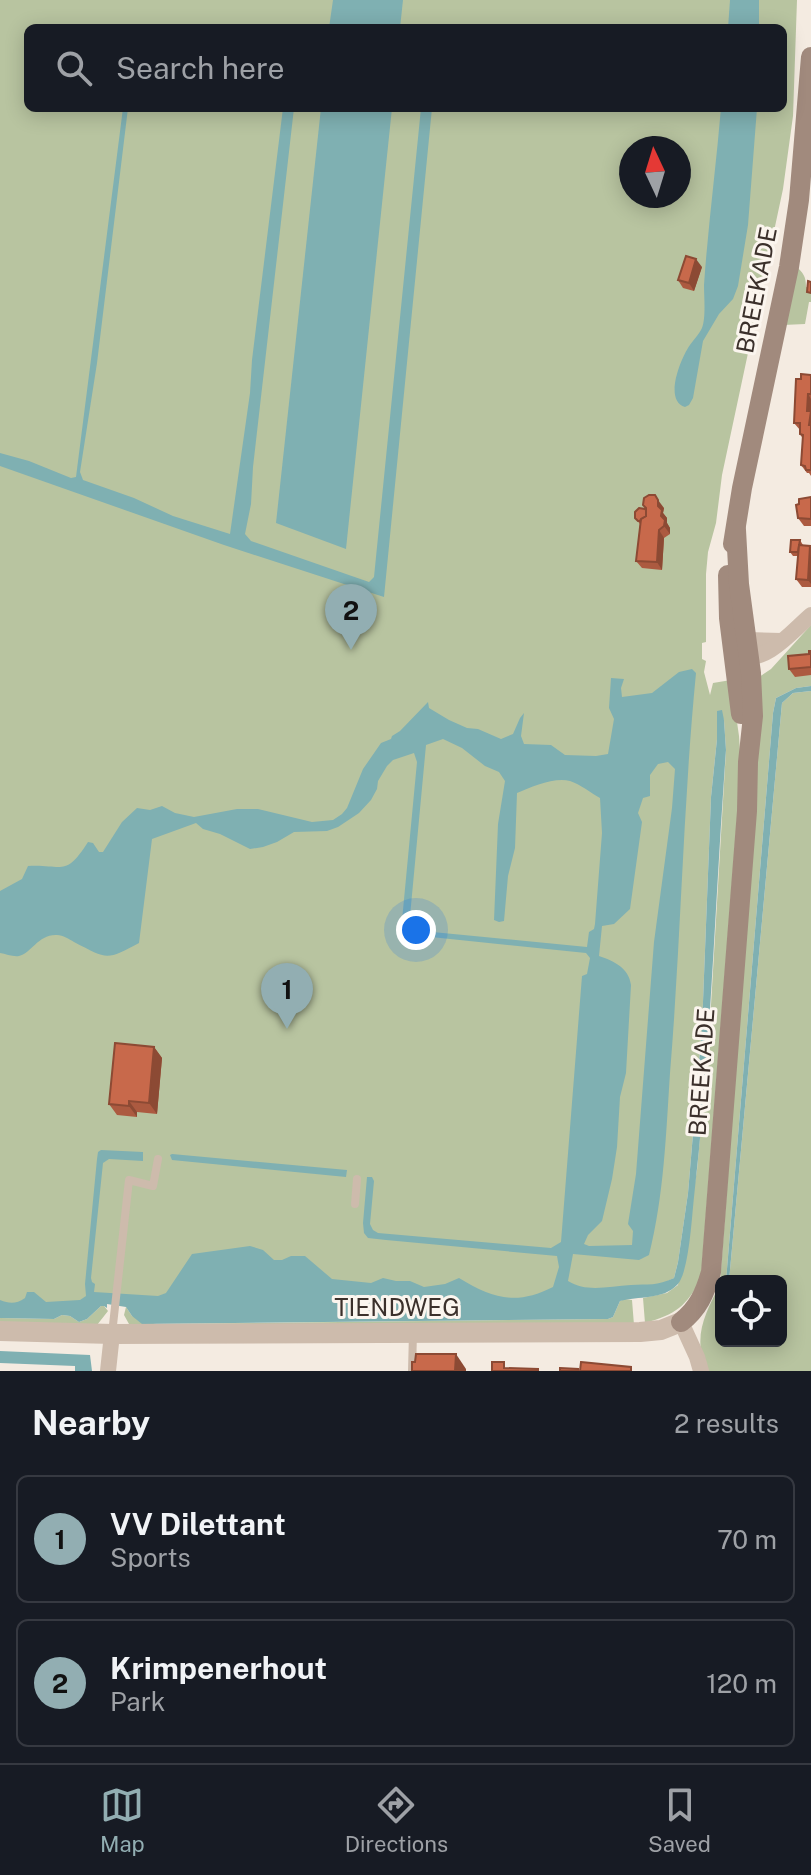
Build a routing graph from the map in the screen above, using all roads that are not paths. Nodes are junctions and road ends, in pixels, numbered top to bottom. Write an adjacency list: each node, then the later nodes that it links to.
1 (811, 57): 3 (main road, BREEKADE)
2 (811, 615): 3 (street)
3 (741, 650): 7 (main road, BREEKADE)
4 (158, 1159): 9 (lane)
5 (357, 1179): 6 (lane)
6 (355, 1204)
7 (681, 1322): 10 (street, TIENDWEG); 13 (street)
8 (0, 1331): 9 (street, TIENDWEG)
9 (112, 1334): 10 (street, TIENDWEG); 12 (street)
10 (413, 1339): 11 (lane)
11 (412, 1370)
12 (108, 1371)
13 (701, 1371)

